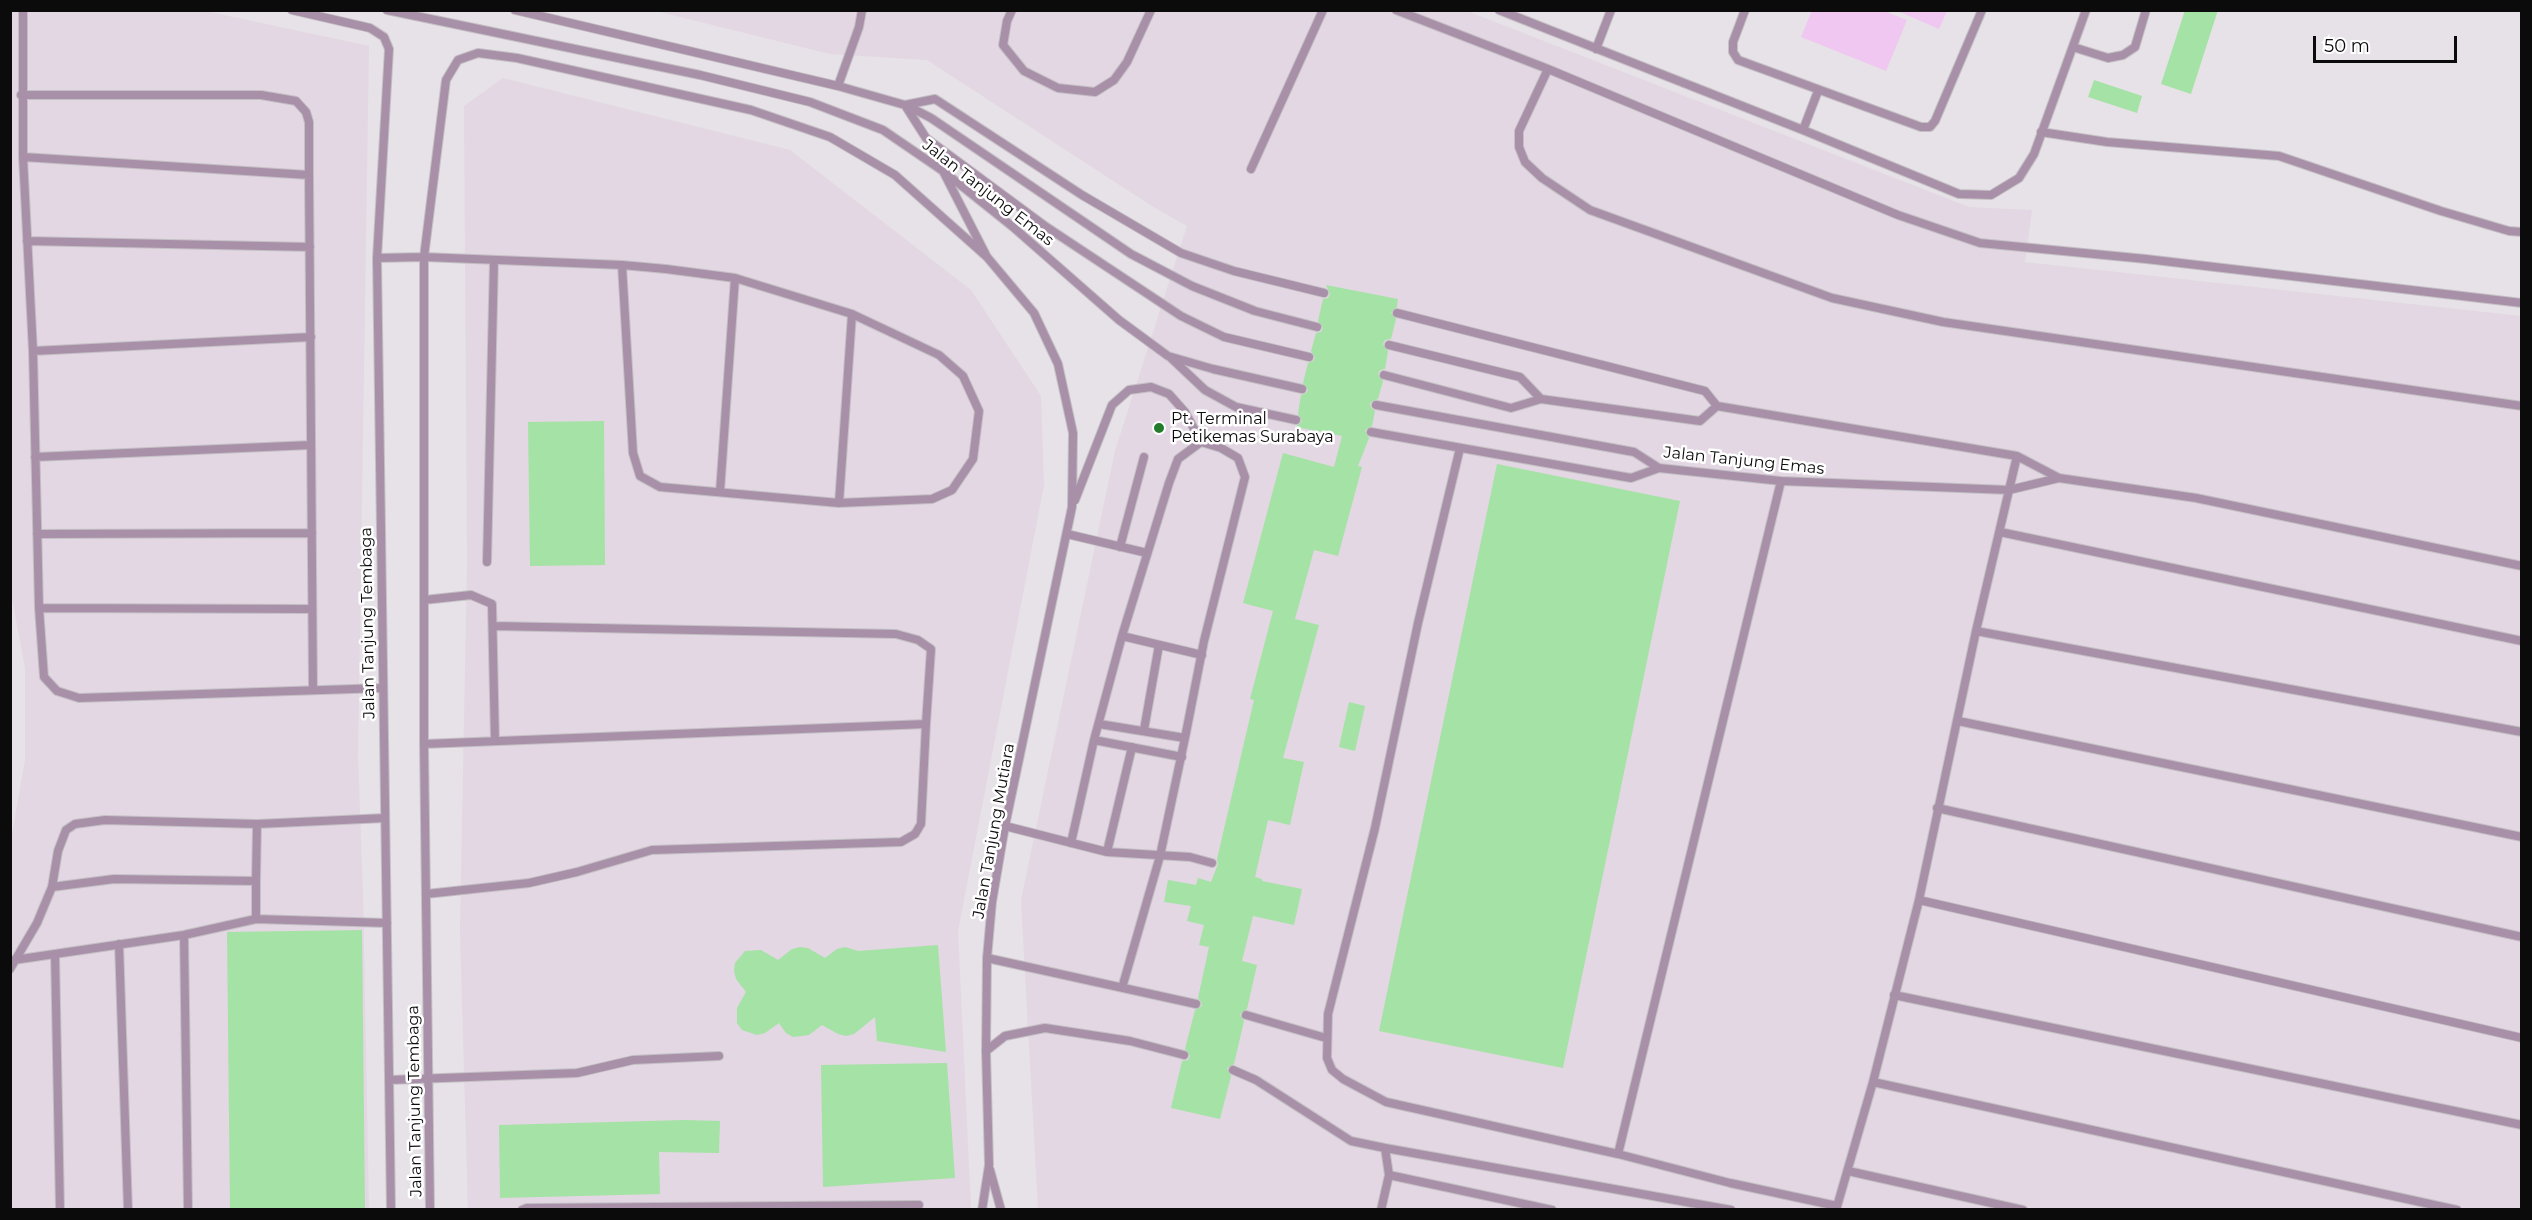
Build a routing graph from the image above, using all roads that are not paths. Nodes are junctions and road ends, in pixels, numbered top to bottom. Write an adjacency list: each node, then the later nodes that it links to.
1 (23, 10): 21 (lane)
2 (292, 10): 34 (lane, Jalan Tanjung Tembaga)
3 (387, 10): 27 (lane, Jalan Tanjung Emas)
4 (515, 10): 19 (lane)
5 (862, 10): 19 (lane)
6 (1012, 10): 7 (lane)
7 (1151, 10)
8 (1323, 10): 26 (lane)
9 (1396, 10): 18 (lane)
10 (1499, 10): 17 (lane)
11 (1611, 10): 17 (lane)
12 (1745, 10): 20 (lane)
13 (1982, 10): 20 (lane)
14 (2086, 10): 16 (lane)
15 (2146, 10): 16 (lane)
16 (2073, 47): 24 (lane)
17 (1596, 49): 23 (lane)
18 (1548, 69): 39 (lane); 53 (lane)
19 (838, 86): 22 (lane)
20 (1818, 91): 23 (lane)
21 (21, 95): 25 (lane); 28 (lane)
22 (905, 105): 38 (lane); 42 (lane); 47 (lane, Jalan Tanjung Emas)
23 (1803, 130): 24 (lane)
24 (2041, 132): 29 (lane)
25 (23, 157): 28 (lane); 30 (lane)
26 (1251, 169)
27 (943, 171): 33 (lane, Jalan Tanjung Mutiara); 46 (lane, Jalan Tanjung Emas)
28 (309, 175): 31 (lane)
29 (2522, 232)
30 (27, 241): 31 (lane); 45 (lane)
31 (310, 247): 43 (lane)
32 (424, 257): 33 (lane, Jalan Tanjung Tembaga); 34 (lane); 35 (lane); 77 (lane, Jalan Tanjung Tembaga)
33 (987, 257): 68 (lane, Jalan Tanjung Mutiara)
34 (376, 258): 86 (lane, Jalan Tanjung Tembaga)
35 (494, 260): 36 (lane); 75 (lane)
36 (622, 265): 37 (lane); 66 (lane)
37 (735, 278): 41 (lane); 66 (lane)
38 (1324, 293)
39 (2522, 303)
40 (1397, 313): 52 (lane)
41 (852, 314): 67 (lane); 67 (lane)
42 (1317, 327)
43 (310, 337): 45 (lane); 57 (lane)
44 (1389, 345): 50 (lane)
45 (33, 351): 60 (lane)
46 (1168, 356): 49 (lane, Jalan Tanjung Emas); 54 (lane)
47 (1309, 357)
48 (1384, 375): 50 (lane)
49 (1302, 389)
50 (1541, 399): 52 (lane)
51 (1376, 405): 62 (lane, Jalan Tanjung Emas)
52 (1717, 406): 59 (lane)
53 (2522, 406)
54 (1296, 420)
55 (1371, 432): 58 (lane)
56 (1201, 442): 68 (lane, Jalan Tanjung Mutiara); 74 (lane); 85 (lane)
57 (311, 444): 60 (lane); 70 (lane)
58 (1460, 448): 62 (lane); 125 (lane)
59 (2017, 456): 63 (lane); 65 (lane)
60 (35, 457): 71 (lane)
61 (1144, 457): 73 (lane)
62 (1659, 468): 64 (lane, Jalan Tanjung Emas)
63 (2059, 478): 65 (lane, Jalan Tanjung Emas); 76 (lane)
64 (1781, 481): 65 (lane, Jalan Tanjung Emas); 136 (lane)
65 (2009, 490): 69 (lane)
66 (720, 492): 67 (lane)
67 (839, 503)
68 (1072, 507): 72 (lane, Jalan Tanjung Mutiara)
69 (2000, 532): 81 (lane); 83 (lane)
70 (312, 533): 71 (lane); 79 (lane)
71 (37, 534): 78 (lane)
72 (1067, 534): 73 (lane); 102 (lane, Jalan Tanjung Mutiara)
73 (1120, 547): 74 (lane)
74 (1147, 553): 82 (lane)
75 (487, 562)
76 (2522, 566)
77 (424, 600): 80 (lane); 96 (lane, Jalan Tanjung Tembaga)
78 (39, 608): 79 (lane); 87 (lane)
79 (312, 609): 87 (lane)
80 (493, 626): 89 (lane); 95 (lane)
81 (1976, 631): 88 (lane); 92 (lane)
82 (1122, 636): 84 (lane); 90 (lane)
83 (2522, 641)
84 (1159, 645): 85 (lane); 91 (lane)
85 (1202, 655): 93 (lane)
86 (383, 688): 87 (lane); 100 (lane, Jalan Tanjung Tembaga)
87 (313, 690)
88 (1958, 721): 99 (lane); 103 (lane)
89 (926, 724): 95 (lane); 110 (lane)
90 (1099, 724): 91 (lane); 94 (lane)
91 (1144, 730): 93 (lane)
92 (2522, 732)
93 (1185, 738): 98 (lane)
94 (1095, 740): 97 (lane); 104 (lane)
95 (495, 741): 96 (lane)
96 (424, 744): 110 (lane, Jalan Tanjung Tembaga)
97 (1132, 747): 98 (lane); 105 (lane)
98 (1182, 757): 106 (lane)
99 (1937, 808): 111 (lane); 115 (lane)
100 (385, 818): 101 (lane); 113 (lane, Jalan Tanjung Tembaga)
101 (257, 824): 108 (lane); 109 (lane)
102 (1005, 826): 104 (lane); 118 (lane, Jalan Tanjung Mutiara)
103 (2522, 837)
104 (1071, 843): 105 (lane)
105 (1107, 852): 106 (lane)
106 (1160, 856): 107 (lane); 121 (lane)
107 (1212, 863)
108 (256, 881): 109 (lane); 112 (lane)
109 (52, 887): 119 (lane)
110 (426, 894): 131 (lane, Jalan Tanjung Tembaga)
111 (1919, 900): 122 (lane); 126 (lane)
112 (256, 919): 113 (lane); 114 (lane)
113 (387, 923): 132 (lane, Jalan Tanjung Tembaga)
114 (184, 935): 116 (lane); 144 (lane)
115 (2522, 938)
116 (119, 944): 117 (lane); 143 (lane)
117 (55, 954): 119 (lane); 142 (lane)
118 (987, 958): 121 (lane); 127 (lane, Jalan Tanjung Mutiara)
119 (14, 960): 120 (lane)
120 (10, 969)
121 (1122, 988): 123 (lane)
122 (1894, 995): 133 (lane); 134 (lane)
123 (1196, 1004)
124 (1246, 1015): 125 (lane)
125 (1326, 1038): 136 (lane)
126 (2522, 1038)
127 (986, 1051): 128 (lane); 137 (lane, Jalan Tanjung Mutiara)
128 (1184, 1055)
129 (719, 1056): 131 (lane)
130 (1233, 1070): 135 (lane)
131 (428, 1079): 132 (lane); 146 (lane, Jalan Tanjung Tembaga)
132 (389, 1080): 145 (lane, Jalan Tanjung Tembaga)
133 (1873, 1082): 138 (lane); 154 (lane)
134 (2522, 1125)
135 (1385, 1148): 139 (lane); 152 (lane)
136 (1618, 1154): 141 (lane)
137 (989, 1166): 148 (lane, Jalan Tanjung Mutiara); 149 (lane, Jalan Tanjung Mutiara)
138 (1848, 1171): 141 (lane); 153 (lane)
139 (1389, 1174): 150 (lane); 151 (lane)
140 (919, 1205): 147 (lane)
141 (1837, 1208)
142 (60, 1209)
143 (128, 1209)
144 (188, 1209)
145 (392, 1209)
146 (430, 1209)
147 (522, 1209)
148 (982, 1209)
149 (1001, 1209)
150 (1380, 1209)
151 (1552, 1209)
152 (1731, 1209)
153 (2023, 1209)
154 (2457, 1209)

